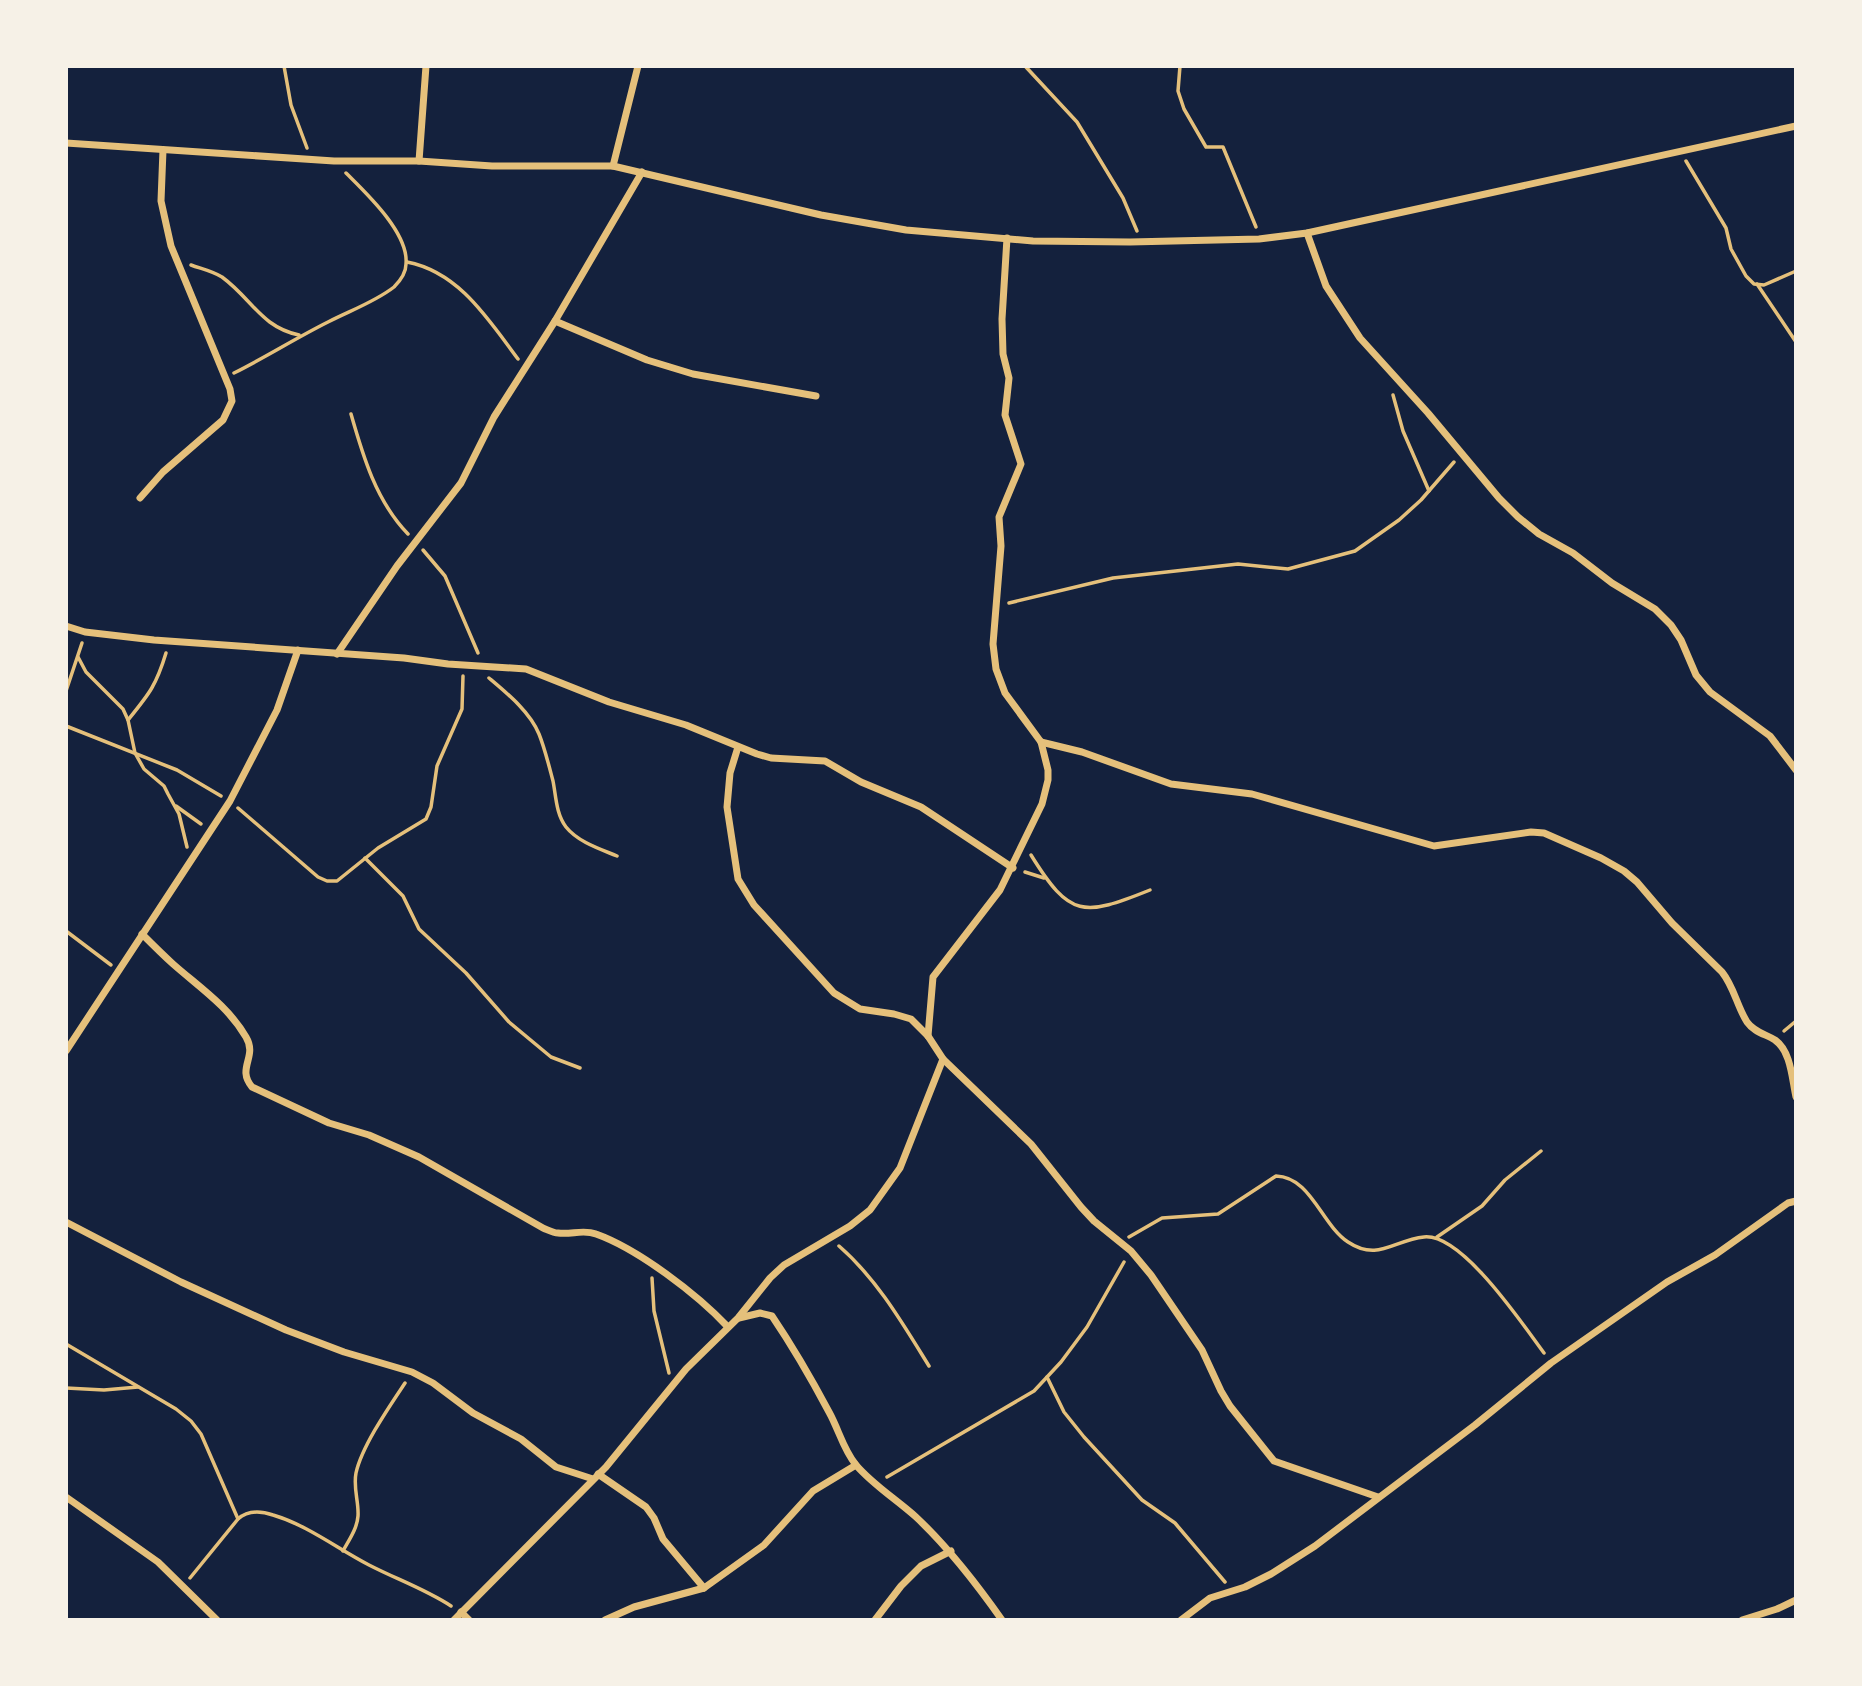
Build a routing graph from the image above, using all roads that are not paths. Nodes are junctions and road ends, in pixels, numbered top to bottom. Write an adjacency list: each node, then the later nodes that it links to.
1 (426, 66): 6 (street)
2 (638, 66): 7 (street)
3 (1796, 126): 9 (street)
4 (66, 143): 5 (street)
5 (163, 150): 6 (street); 13 (street)
6 (419, 161): 7 (street)
7 (613, 166): 8 (street)
8 (642, 172): 10 (street); 11 (street)
9 (1307, 233): 10 (street); 19 (street)
10 (1007, 238): 17 (street)
11 (555, 321): 12 (street); 16 (street)
12 (816, 396)
13 (140, 498)
14 (66, 626): 15 (street)
15 (298, 650): 16 (street); 21 (street)
16 (337, 654): 18 (street)
17 (1041, 742): 20 (street); 25 (street)
18 (738, 747): 20 (street); 22 (street)
19 (1796, 770)
20 (1013, 868): 22 (street)
21 (142, 934): 23 (street); 29 (street)
22 (928, 1036): 24 (street)
23 (66, 1051)
24 (943, 1059): 28 (street); 33 (street)
25 (1796, 1097)
26 (1796, 1201): 33 (street)
27 (66, 1222): 31 (street)
28 (738, 1318): 29 (street); 30 (street)
29 (728, 1327): 31 (street)
30 (856, 1465): 34 (street); 35 (street)
31 (596, 1476): 35 (street); 37 (street)
32 (66, 1497): 38 (street)
33 (1378, 1497): 44 (street)
34 (951, 1551): 42 (street); 43 (street)
35 (704, 1588): 41 (street)
36 (1796, 1600): 45 (street)
37 (461, 1612): 39 (street); 40 (street)
38 (217, 1619)
39 (454, 1619)
40 (470, 1619)
41 (605, 1619)
42 (875, 1619)
43 (1002, 1619)
44 (1181, 1619)
45 (1742, 1619)

